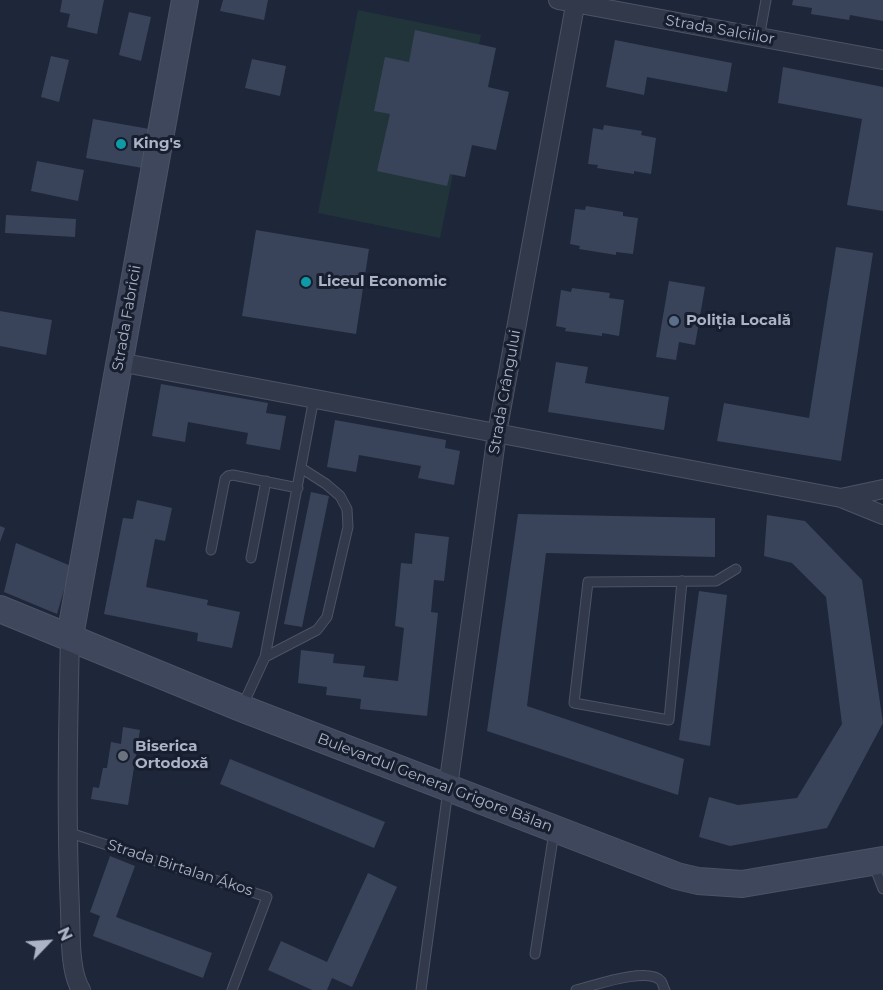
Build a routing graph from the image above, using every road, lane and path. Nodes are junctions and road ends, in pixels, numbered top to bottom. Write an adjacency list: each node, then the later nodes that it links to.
1 (185, 0): 6 (main road, Strada Fabricii)
2 (766, 0): 4 (lane)
3 (570, 1): 4 (street, Strada Salciilor); 8 (street, Strada Crângului)
4 (759, 38): 5 (street, Strada Salciilor)
5 (883, 60)
6 (119, 362): 7 (street); 20 (main road, Strada Fabricii)
7 (314, 398): 8 (street); 9 (lane)
8 (496, 433): 13 (street); 23 (street, Strada Crângului)
9 (301, 468): 11 (lane); 21 (lane)
10 (266, 481): 11 (lane); 15 (lane); 16 (lane)
11 (298, 488): 21 (lane)
12 (883, 489): 13 (street)
13 (841, 498): 14 (street)
14 (883, 515)
15 (211, 550)
16 (251, 558)
17 (736, 569): 18 (lane)
18 (682, 581): 18 (lane)
19 (0, 609): 20 (main road, Bulevardul General Grigore Bălan)
20 (69, 636): 22 (main road, Bulevardul General Grigore Bălan); 25 (street)
21 (265, 657): 22 (lane)
22 (242, 708): 23 (main road, Bulevardul General Grigore Bălan)
23 (448, 787): 24 (main road, Bulevardul General Grigore Bălan); 31 (lane)
24 (554, 830): 26 (main road, Bulevardul General Grigore Bălan); 28 (lane)
25 (66, 832): 29 (street); 30 (lane, Strada Birtalan Ákos)
26 (878, 861): 27 (lane)
27 (883, 889)
28 (535, 954)
29 (81, 990)
30 (232, 990)
31 (421, 990)
32 (576, 990): 33 (lane)
33 (665, 990)

